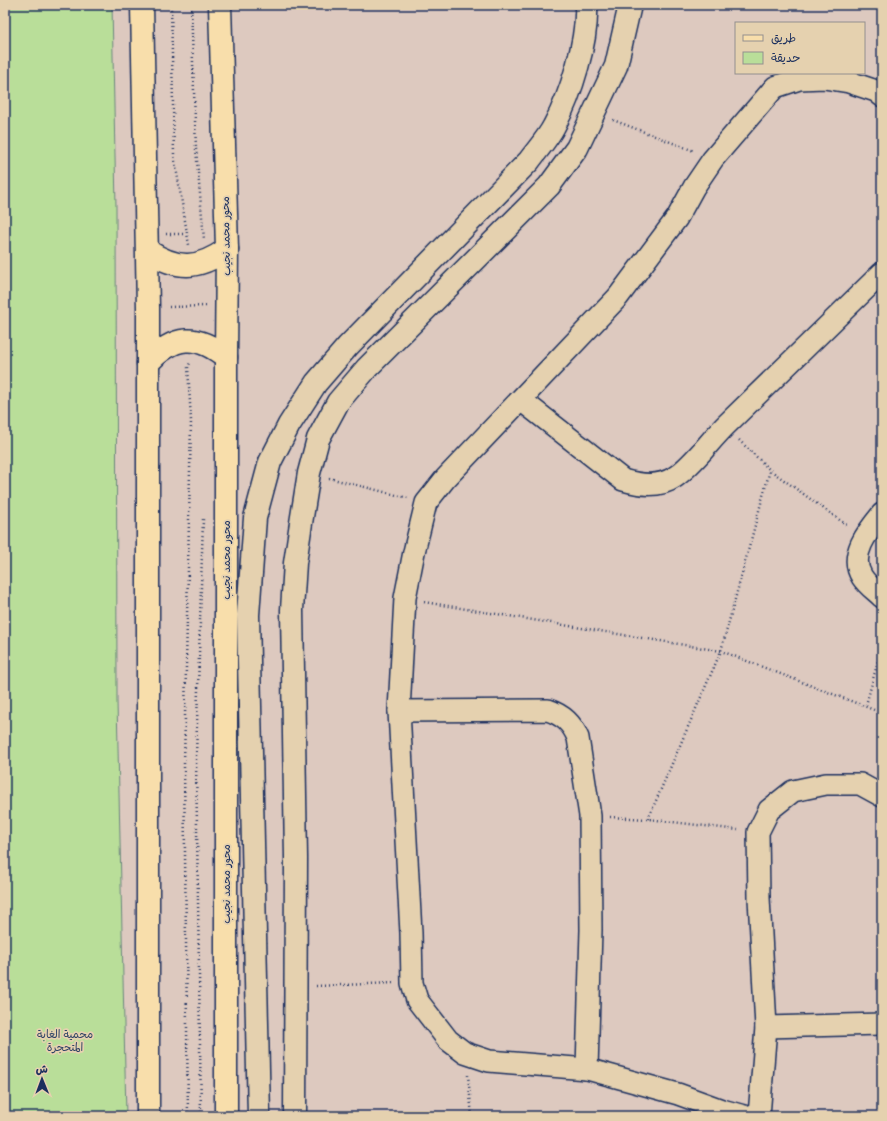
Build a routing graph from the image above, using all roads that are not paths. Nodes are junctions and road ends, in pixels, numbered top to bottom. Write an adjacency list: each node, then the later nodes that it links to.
1 (142, 5): 7 (main road)
2 (220, 5): 6 (main road, محور محمد نجيب)
3 (586, 5): 21 (street)
4 (630, 5): 22 (street)
5 (882, 96): 11 (street)
6 (227, 249): 7 (main road); 9 (main road, محور محمد نجيب)
7 (148, 251): 10 (main road)
8 (882, 273): 11 (street)
9 (226, 357): 10 (main road); 20 (main road, محور محمد نجيب)
10 (148, 363): 19 (main road)
11 (521, 400): 14 (street)
12 (882, 514): 13 (street)
13 (882, 597)
14 (399, 711): 18 (street); 18 (street)
15 (882, 796): 17 (street)
16 (882, 1024): 17 (street)
17 (766, 1028): 24 (street)
18 (587, 1069): 23 (street)
19 (148, 1116)
20 (226, 1116)
21 (259, 1116)
22 (295, 1116)
23 (744, 1116)
24 (759, 1116)

